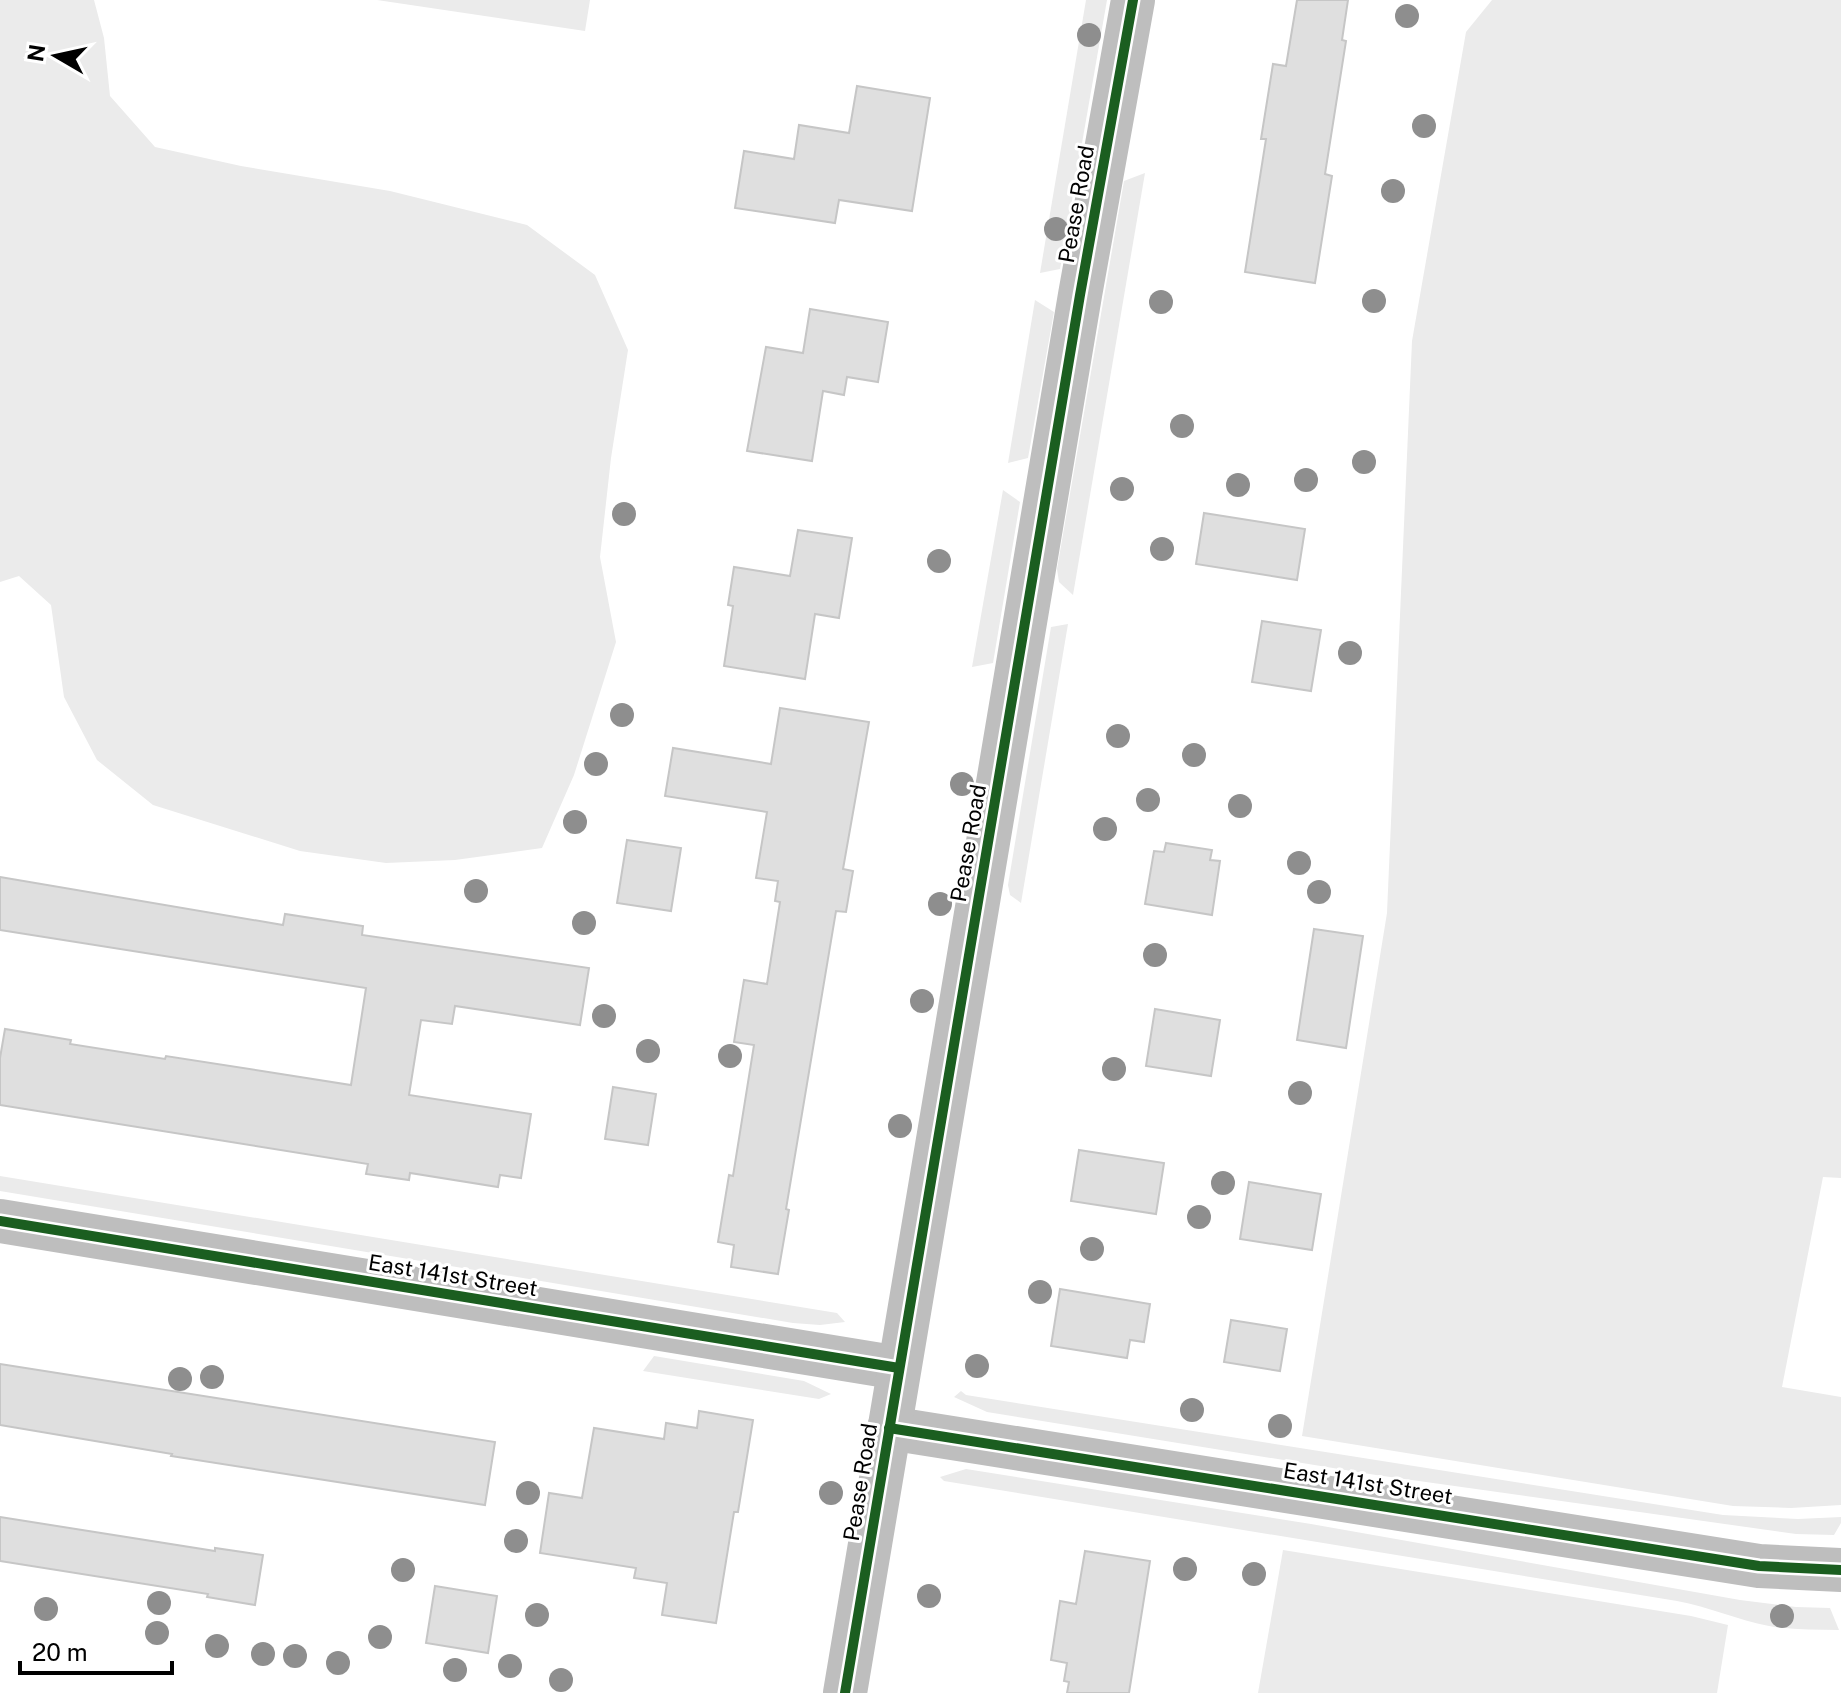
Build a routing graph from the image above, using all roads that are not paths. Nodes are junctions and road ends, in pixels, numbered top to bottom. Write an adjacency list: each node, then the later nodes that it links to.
1 (1133, 0): 3 (street, Pease Road)
2 (0, 1221): 3 (street, East 141st Street)
3 (899, 1368): 4 (street, Pease Road)
4 (889, 1428): 5 (street, East 141st Street); 6 (street, Pease Road)
5 (1841, 1570)
6 (845, 1693)

